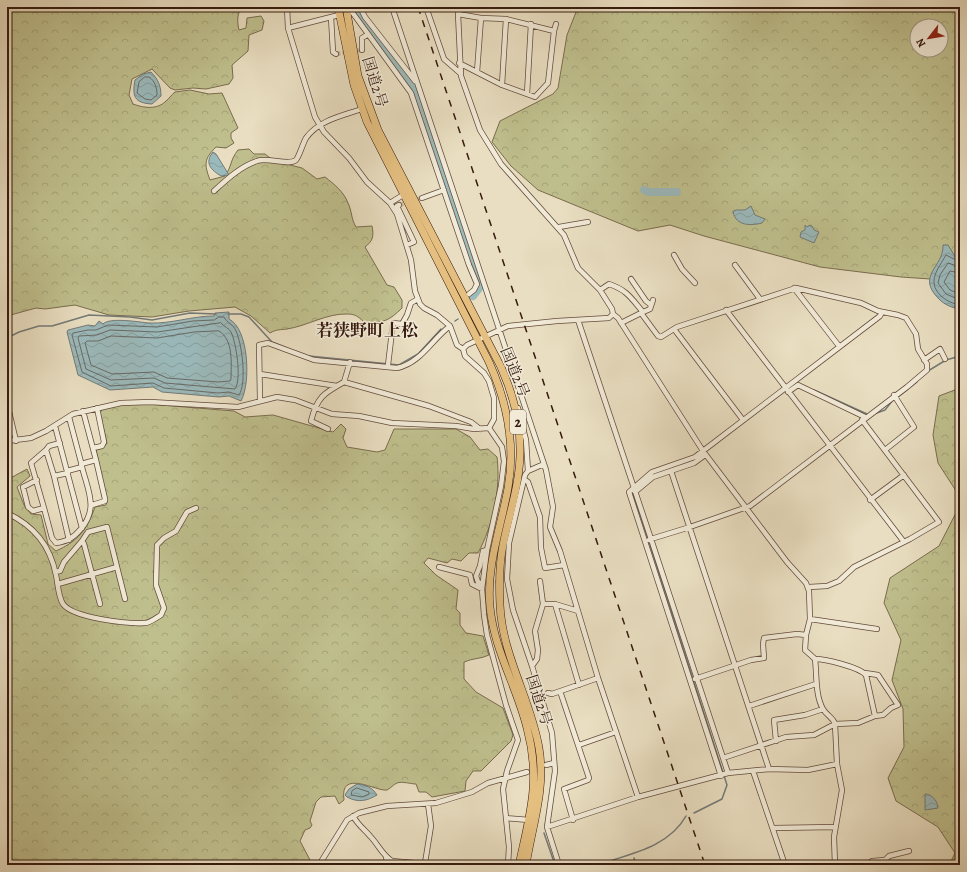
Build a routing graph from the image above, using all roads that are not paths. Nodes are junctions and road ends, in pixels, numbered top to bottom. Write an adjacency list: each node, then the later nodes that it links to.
1 (287, 7): 15 (street)
2 (338, 7): 9 (highway, 国道2号 / 2)
3 (360, 7): 23 (street)
4 (392, 7): 23 (street)
5 (426, 7): 21 (street)
6 (460, 7): 8 (street)
7 (346, 8): 17 (street); 58 (highway, 国道2号 / 2)
8 (458, 14): 11 (street); 20 (street)
9 (339, 15): 10 (street); 27 (highway, 国道2号 / 2)
10 (331, 17): 15 (street); 19 (street)
11 (481, 18): 12 (street); 22 (street)
12 (506, 19): 13 (street); 25 (street)
13 (531, 24): 16 (street); 26 (street)
14 (556, 24): 16 (street)
15 (288, 28): 28 (street)
16 (554, 31): 26 (street)
17 (367, 35): 18 (street); 24 (street)
18 (362, 50)
19 (336, 54)
20 (459, 63): 21 (street); 22 (street)
21 (460, 72): 36 (street)
22 (477, 72): 25 (street)
23 (416, 81): 24 (street); 39 (street)
24 (406, 85): 29 (street)
25 (502, 85): 26 (street)
26 (527, 94)
27 (362, 109): 28 (street); 31 (highway, 国道2号 / 2)
28 (320, 124): 30 (street); 33 (street)
29 (444, 190): 32 (street); 40 (street)
30 (214, 191)
31 (403, 195): 33 (street); 59 (highway, 国道2号 / 2)
32 (422, 198)
33 (390, 203): 37 (street)
34 (399, 205): 37 (street)
35 (588, 222): 36 (street)
36 (559, 227): 45 (street)
37 (407, 245): 48 (street)
38 (674, 255): 43 (street)
39 (478, 262): 40 (street); 56 (street)
40 (469, 265): 46 (street)
41 (735, 265): 47 (street)
42 (631, 279): 50 (street)
43 (695, 283)
44 (794, 288): 47 (street); 51 (street); 60 (street)
45 (600, 290): 50 (street); 52 (street)
46 (469, 294)
47 (760, 298): 49 (street)
48 (418, 300): 55 (street); 65 (street)
49 (726, 310): 57 (street); 69 (street)
50 (642, 312): 54 (street); 57 (street)
51 (882, 312): 60 (street); 63 (street)
52 (613, 314): 53 (street); 54 (street)
53 (578, 320): 56 (street); 102 (street)
54 (621, 323): 91 (street)
55 (450, 326): 61 (street); 65 (street)
56 (499, 329): 58 (street); 93 (street)
57 (674, 329): 79 (street)
58 (485, 336): 59 (street); 72 (highway, 国道2号 / 2)
59 (478, 340): 61 (street); 164 (highway, 国道2号 / 2)
60 (839, 346): 69 (street)
61 (463, 349): 82 (street)
62 (945, 359): 63 (street)
63 (924, 360): 70 (street)
64 (350, 362): 65 (street); 66 (street); 67 (street)
65 (388, 364)
66 (260, 374): 68 (street); 71 (street)
67 (344, 382): 68 (street); 83 (street)
68 (337, 386): 74 (street)
69 (787, 390): 78 (street); 79 (street); 87 (street)
70 (896, 397): 78 (street); 90 (street)
71 (260, 401): 74 (street); 75 (street)
72 (514, 402): 95 (street); 178 (highway, 国道2号 / 2)
73 (7, 403): 85 (street)
74 (314, 407): 81 (street); 83 (street)
75 (97, 408): 76 (street); 88 (street)
76 (83, 411): 77 (street); 88 (street)
77 (69, 417): 80 (street); 94 (street)
78 (864, 419): 87 (street); 90 (street)
79 (744, 420): 91 (street)
80 (55, 426): 85 (street); 86 (street)
81 (328, 428)
82 (489, 428): 83 (street); 115 (street)
83 (481, 429)
84 (7, 441): 85 (street)
85 (16, 441)
86 (60, 443): 89 (street); 97 (street)
87 (829, 445): 103 (street); 107 (street)
88 (93, 448): 92 (street)
89 (46, 450): 99 (street); 101 (street)
90 (885, 450): 98 (street)
91 (704, 453): 96 (street); 102 (street); 107 (street)
92 (96, 460): 94 (street); 104 (street)
93 (544, 464): 95 (street); 116 (street)
94 (82, 466): 97 (street); 104 (street)
95 (528, 471): 100 (street)
96 (671, 471): 102 (street); 109 (street)
97 (67, 472): 99 (street); 110 (street)
98 (904, 474): 103 (street); 114 (street)
99 (54, 476): 111 (street)
100 (524, 479): 116 (street); 135 (street)
101 (37, 480): 105 (street); 105 (street)
102 (634, 490): 112 (street); 138 (street)
103 (870, 500): 114 (street)
104 (92, 505): 110 (street)
105 (44, 508): 111 (street)
106 (196, 508): 122 (street)
107 (746, 508): 109 (street); 124 (street)
108 (7, 512): 119 (street)
109 (690, 527): 112 (street); 134 (street)
110 (82, 528): 111 (street)
111 (69, 540)
112 (649, 540): 138 (street)
113 (82, 541): 118 (street); 119 (street); 120 (street)
114 (904, 542): 124 (street)
115 (487, 550): 123 (street); 123 (street)
116 (564, 565): 129 (street)
117 (439, 566): 123 (street)
118 (116, 567): 120 (street); 125 (street)
119 (55, 572): 122 (street)
120 (93, 574): 122 (street); 126 (street)
121 (540, 581): 127 (street)
122 (58, 584)
123 (482, 586): 159 (street)
124 (809, 587): 130 (street)
125 (125, 599)
126 (100, 604)
127 (543, 604): 128 (street); 135 (street)
128 (555, 604): 129 (street); 140 (street)
129 (578, 611): 137 (street)
130 (810, 620): 131 (street); 132 (street)
131 (877, 629)
132 (806, 635): 133 (street); 134 (street)
133 (815, 659): 136 (street); 139 (street)
134 (736, 665): 138 (street); 143 (street)
135 (532, 666): 152 (street)
136 (865, 673): 145 (street); 145 (street)
137 (598, 678): 140 (street); 147 (street)
138 (694, 679): 151 (street); 158 (street)
139 (816, 684): 143 (street); 144 (street)
140 (579, 685): 141 (street)
141 (560, 691): 142 (street); 149 (street)
142 (548, 693)
143 (749, 706): 150 (street)
144 (823, 710): 146 (street); 148 (street)
145 (875, 716): 146 (street)
146 (835, 724): 148 (street); 153 (street)
147 (616, 732): 149 (street); 160 (street)
148 (776, 741): 150 (street)
149 (579, 745): 165 (street)
150 (762, 745): 151 (street); 155 (street)
151 (723, 758): 158 (street)
152 (554, 763): 154 (street); 166 (street)
153 (837, 764): 155 (street); 167 (street)
154 (546, 765)
155 (769, 769): 156 (street)
156 (752, 771): 158 (street); 168 (street)
157 (527, 772): 159 (street)
158 (724, 775): 160 (street)
159 (505, 777): 161 (street); 163 (street)
160 (638, 797): 165 (street)
161 (428, 804): 162 (street); 172 (street)
162 (353, 816): 170 (street); 173 (street)
163 (506, 818): 164 (street); 176 (street)
164 (529, 820): 177 (highway, 国道2号 / 2)
165 (573, 820): 166 (street)
166 (547, 827): 179 (street)
167 (835, 827): 168 (street); 181 (street)
168 (773, 828): 180 (street)
169 (909, 851): 182 (street)
170 (386, 857): 171 (street); 174 (street)
171 (402, 863): 172 (street)
172 (425, 863): 175 (street)
173 (319, 865)
174 (388, 865)
175 (436, 865)
176 (508, 865)
177 (519, 865)
178 (526, 865)
179 (559, 865)
180 (785, 865)
181 (835, 865)
182 (866, 865)

